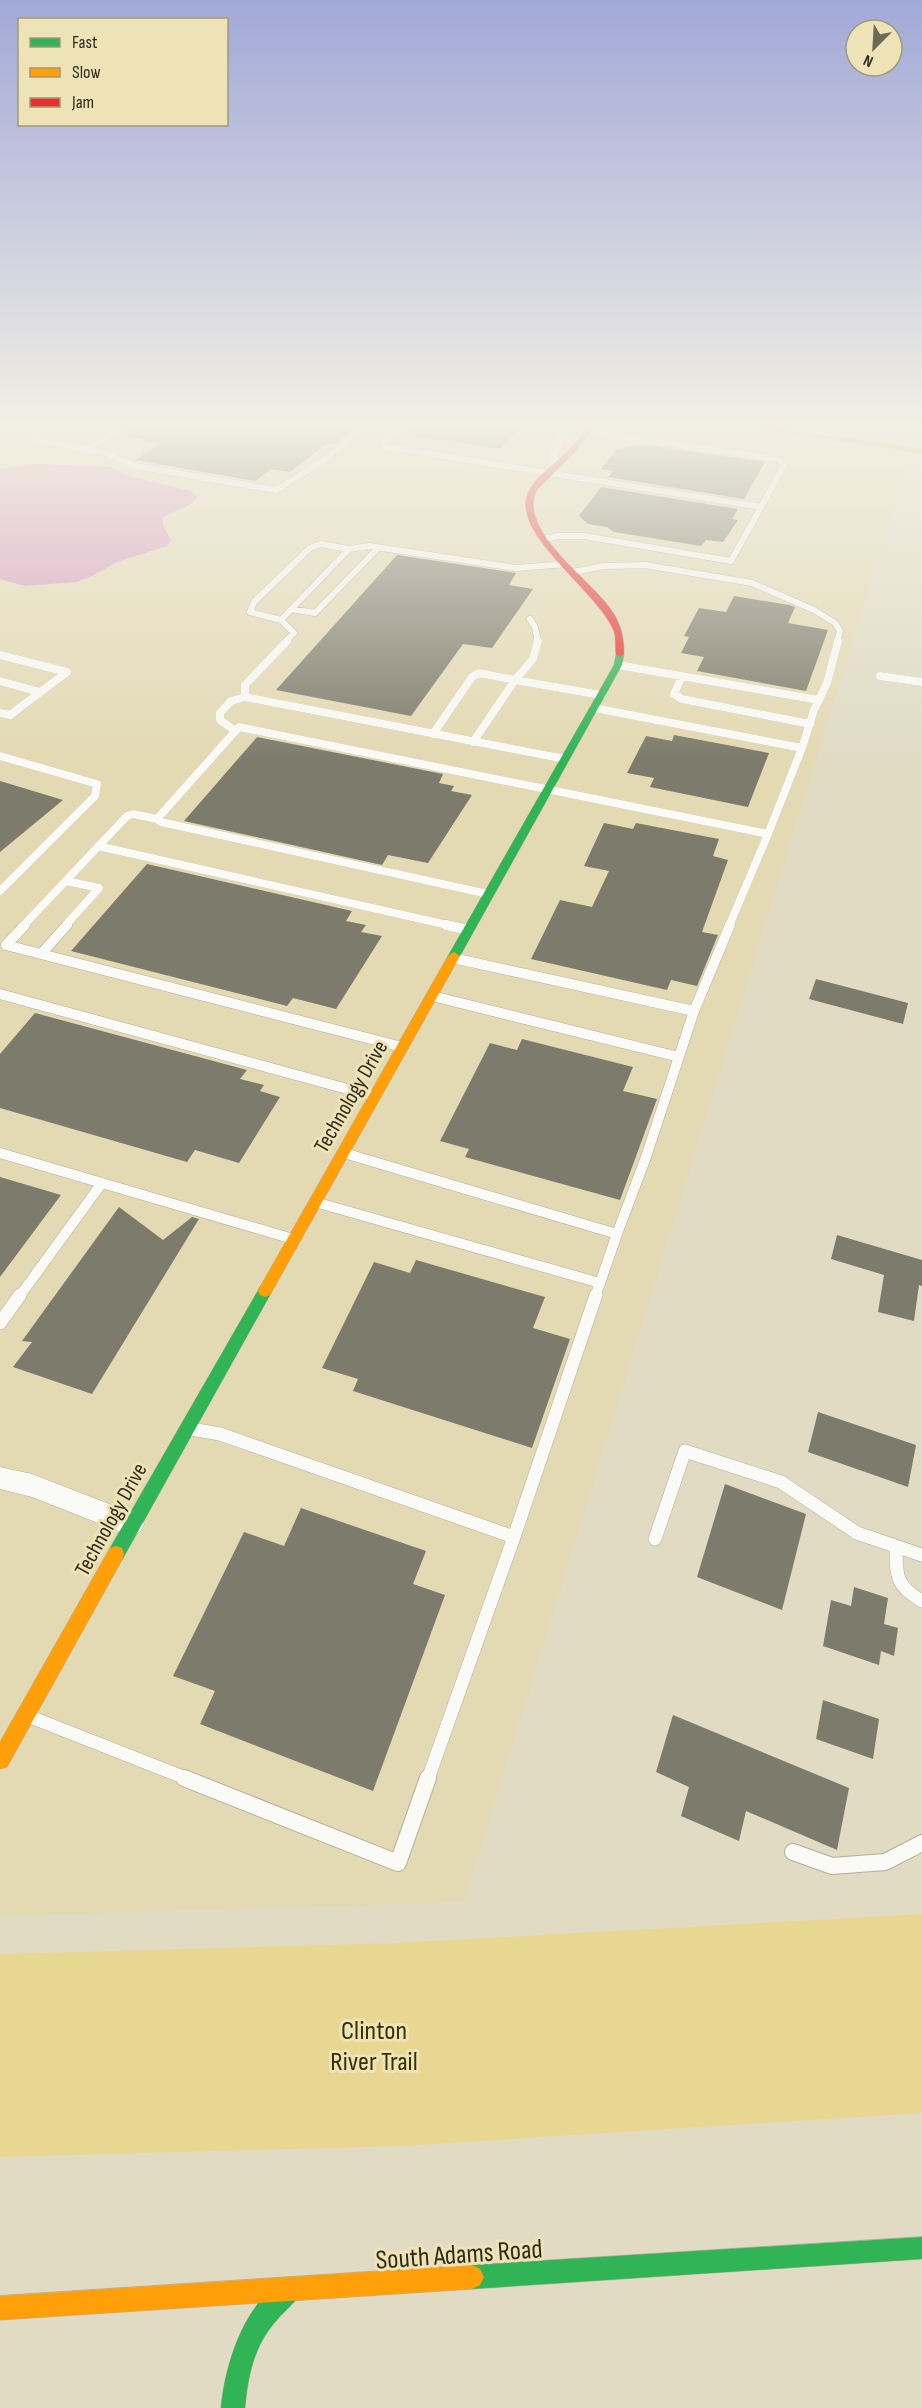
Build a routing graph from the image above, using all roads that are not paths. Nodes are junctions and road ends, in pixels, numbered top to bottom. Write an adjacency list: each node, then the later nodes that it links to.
1 (543, 536): 5 (street, Technology Drive)
2 (556, 536): 5 (lane)
3 (586, 536): 4 (lane)
4 (744, 536)
5 (545, 539): 8 (street, Technology Drive)
6 (378, 548): 7 (lane); 8 (lane); 9 (lane)
7 (349, 549): 9 (lane); 11 (lane)
8 (570, 568): 13 (street, Technology Drive); 22 (lane)
9 (291, 609): 11 (lane)
10 (530, 619): 16 (lane)
11 (281, 620): 21 (lane)
12 (0, 655): 19 (lane)
13 (618, 665): 14 (lane); 20 (street, Technology Drive)
14 (682, 676): 22 (lane); 25 (lane)
15 (880, 676): 18 (lane)
16 (515, 680): 20 (lane); 27 (lane); 28 (lane)
17 (0, 681): 19 (lane)
18 (922, 682)
19 (40, 692): 24 (lane)
20 (601, 694): 23 (street, Technology Drive)
21 (245, 697): 26 (lane); 27 (lane)
22 (819, 700): 25 (lane)
23 (594, 708): 29 (lane); 31 (street, Technology Drive)
24 (0, 712)
25 (810, 724): 29 (lane)
26 (234, 730): 32 (lane); 33 (lane)
27 (433, 734): 28 (lane)
28 (473, 742): 31 (lane)
29 (802, 748): 34 (lane)
30 (0, 756): 37 (lane)
31 (565, 759): 32 (street, Technology Drive)
32 (548, 789): 34 (lane); 38 (street, Technology Drive)
33 (157, 819): 35 (lane); 38 (lane)
34 (768, 834): 45 (lane)
35 (98, 846): 36 (lane); 39 (lane)
36 (66, 880): 40 (lane); 41 (lane)
37 (0, 891)
38 (488, 894): 39 (street, Technology Drive)
39 (468, 930): 42 (street, Technology Drive)
40 (3, 948): 41 (lane)
41 (41, 954): 46 (lane)
42 (452, 958): 44 (street, Technology Drive); 45 (lane)
43 (0, 994): 48 (lane)
44 (430, 996): 46 (street, Technology Drive); 47 (lane)
45 (694, 1011): 47 (lane)
46 (402, 1047): 48 (street, Technology Drive)
47 (679, 1057): 53 (lane)
48 (374, 1096): 49 (street, Technology Drive)
49 (342, 1152): 52 (street, Technology Drive); 53 (lane)
50 (0, 1153): 51 (lane)
51 (102, 1183): 54 (lane); 56 (lane)
52 (314, 1202): 54 (street, Technology Drive); 55 (lane)
53 (617, 1234): 55 (lane)
54 (293, 1239): 57 (street, Technology Drive)
55 (600, 1283): 60 (lane)
56 (0, 1323)
57 (186, 1429): 59 (street, Technology Drive); 60 (lane)
58 (0, 1478): 59 (street)
59 (131, 1524): 65 (street, Technology Drive)
60 (514, 1537): 65 (lane)
61 (655, 1539): 62 (lane)
62 (896, 1548): 63 (lane); 64 (lane)
63 (922, 1556)
64 (922, 1601)
65 (24, 1715): 66 (street, Technology Drive)
66 (0, 1760)
67 (922, 1843): 68 (lane)
68 (793, 1852)
69 (922, 2248): 70 (street, South Adams Road)
70 (291, 2289): 71 (street, South Adams Road); 72 (street)
71 (0, 2308)
72 (233, 2408)

